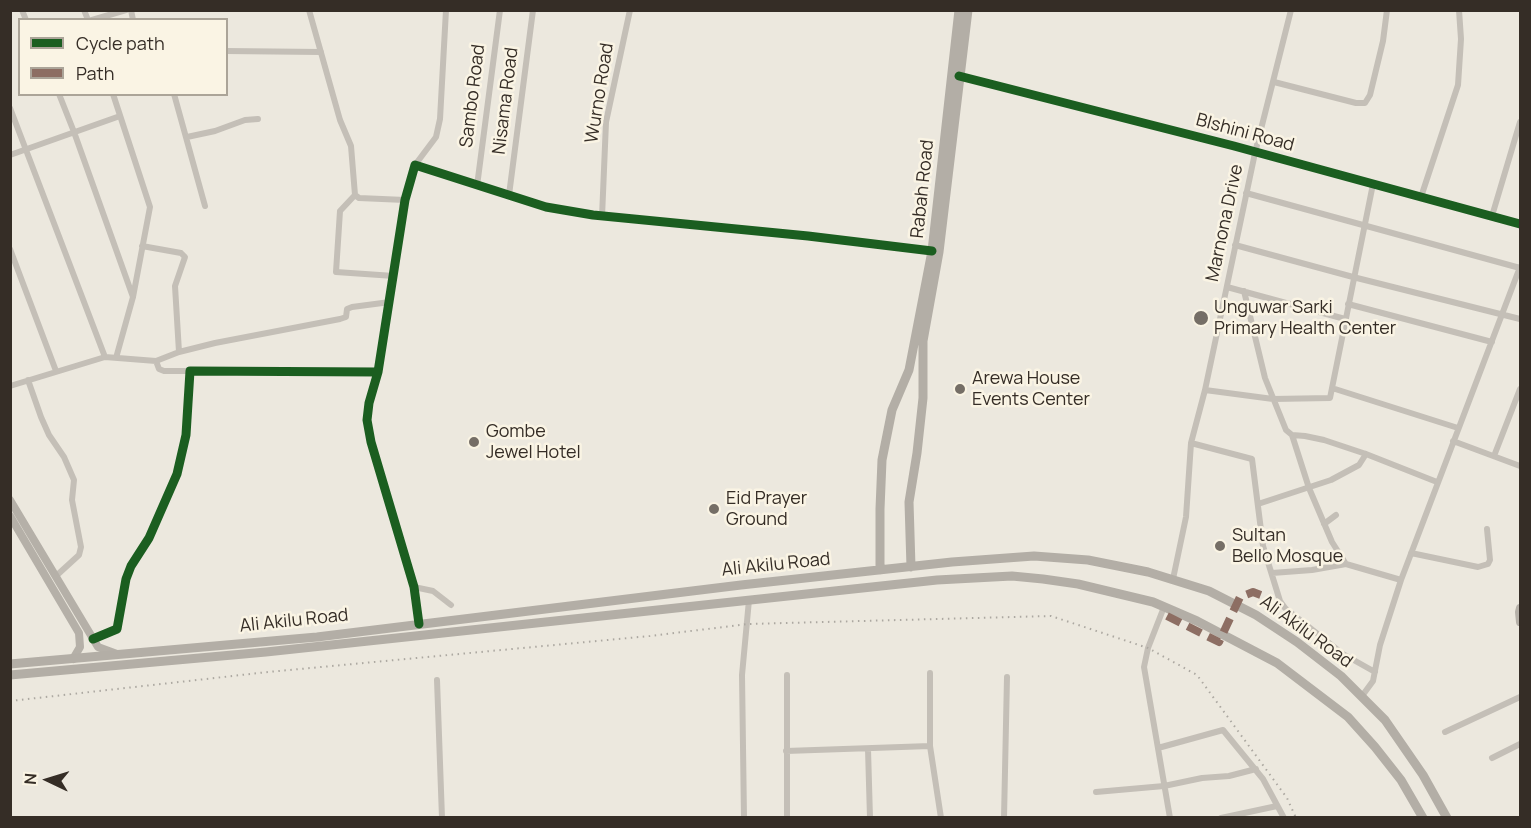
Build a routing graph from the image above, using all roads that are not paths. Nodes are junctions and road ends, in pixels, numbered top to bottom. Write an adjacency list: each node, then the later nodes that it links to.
1 (126, 10): 12 (street)
2 (309, 10): 14 (street)
3 (446, 10): 29 (street)
4 (500, 10): 31 (street, Sambo Road)
5 (533, 10): 34 (street, Nisama Road)
6 (630, 10): 39 (street, Wurno Road)
7 (959, 10): 45 (main road, Rabah Road)
8 (968, 10): 15 (main road, Rabah Road)
9 (1291, 10): 16 (street, Marnona Drive)
10 (1387, 10): 16 (street)
11 (1459, 10): 35 (street)
12 (97, 18)
13 (228, 51): 14 (street)
14 (321, 52): 33 (street)
15 (959, 76): 27 (street, BIshini Road); 88 (main road, Rabah Road)
16 (1274, 82): 27 (street, Marnona Drive)
17 (60, 96): 24 (street)
18 (114, 96): 21 (street)
19 (175, 96): 25 (street)
20 (10, 108): 26 (street)
21 (120, 116): 24 (street); 43 (street)
22 (258, 119): 25 (street)
23 (1521, 122): 38 (street)
24 (74, 132): 26 (street); 51 (street)
25 (187, 137): 37 (street)
26 (26, 149): 28 (street); 59 (street)
27 (1255, 153): 30 (street, BIshini Road); 32 (street, Marnona Drive)
28 (10, 155)
29 (415, 165): 31 (street); 36 (street)
30 (1373, 184): 35 (street, BIshini Road); 41 (street)
31 (477, 186): 34 (street)
32 (1246, 193): 41 (street); 42 (street, Marnona Drive)
33 (355, 195): 36 (street); 47 (street)
34 (509, 195): 39 (street)
35 (1421, 197): 38 (street, BIshini Road)
36 (405, 200): 47 (street)
37 (205, 206)
38 (1492, 216): 40 (street, BIshini Road)
39 (602, 217): 45 (street)
40 (1521, 224)
41 (1364, 226): 46 (street); 48 (street)
42 (1235, 244): 48 (street); 49 (street, Marnona Drive)
43 (142, 246): 51 (street); 58 (street)
44 (10, 249): 62 (street)
45 (932, 251): 89 (main road, Rabah Road)
46 (1520, 268): 54 (street)
47 (394, 276): 52 (street)
48 (1353, 277): 53 (street); 54 (street)
49 (1227, 287): 50 (street); 69 (street, Marnona Drive)
50 (1244, 291): 55 (street); 70 (street)
51 (133, 297): 60 (street)
52 (390, 302): 58 (street); 64 (street)
53 (1348, 304): 55 (street); 57 (street)
54 (1502, 314): 56 (street); 57 (street)
55 (1345, 319): 67 (street)
56 (1521, 319)
57 (1492, 342): 71 (street)
58 (179, 352): 61 (street)
59 (105, 357): 60 (street); 62 (street)
60 (116, 358): 61 (street)
61 (156, 361): 63 (street)
62 (56, 371): 65 (street)
63 (190, 371): 64 (street); 101 (street)
64 (378, 372): 94 (street)
65 (28, 380): 66 (street); 91 (street)
66 (10, 386)
67 (1332, 388): 70 (street); 71 (street)
68 (1521, 389): 76 (street)
69 (1205, 390): 70 (street); 74 (street, Marnona Drive)
70 (1273, 399): 72 (street)
71 (1458, 428): 73 (street)
72 (1292, 435): 75 (street); 79 (street)
73 (1453, 441): 76 (street); 78 (street)
74 (1191, 443): 81 (street); 92 (street, Marnona Drive)
75 (1366, 454): 78 (street); 79 (street)
76 (1494, 456): 77 (street)
77 (1521, 466)
78 (1437, 482): 86 (street)
79 (1309, 488): 81 (street); 84 (street)
80 (10, 500): 91 (street)
81 (1258, 504): 90 (street)
82 (1336, 515): 84 (street)
83 (10, 516): 105 (street)
84 (1324, 524): 87 (street)
85 (1487, 529): 86 (street)
86 (1411, 553): 93 (street)
87 (1346, 564): 90 (street); 93 (street)
88 (911, 567): 89 (main road, Ali Akilu Road); 92 (main road, Ali Akilu Road)
89 (880, 570): 100 (main road, Ali Akilu Road)
90 (1272, 573): 107 (street)
91 (56, 576): 101 (street)
92 (1173, 579): 113 (main road, Ali Akilu Road)
93 (1401, 580): 107 (street)
94 (414, 587): 96 (street); 100 (street)
95 (749, 600): 97 (main road, Ali Akilu Road); 103 (main road, Ali Akilu Road); 127 (street)
96 (451, 604)
97 (1164, 607): 118 (street); 135 (main road, Ali Akilu Road)
98 (1521, 608): 99 (street)
99 (1521, 622)
100 (419, 624): 102 (main road, Ali Akilu Road)
101 (93, 639): 104 (street)
102 (265, 641): 103 (main road); 104 (main road, Ali Akilu Road)
103 (266, 652): 109 (main road, Ali Akilu Road)
104 (117, 654): 105 (main road, Ali Akilu Road)
105 (73, 659): 106 (main road, Ali Akilu Road)
106 (10, 664)
107 (1375, 672): 113 (street)
108 (930, 674): 117 (street)
109 (10, 675)
110 (787, 675): 120 (street)
111 (1007, 677): 131 (street)
112 (437, 680): 126 (street)
113 (1362, 696): 136 (main road, Ali Akilu Road)
114 (1521, 697): 115 (street)
115 (1445, 732)
116 (1521, 744): 121 (street)
117 (930, 746): 119 (street); 130 (street)
118 (1158, 748): 122 (street); 123 (street)
119 (868, 749): 120 (street); 129 (street)
120 (786, 751): 128 (street)
121 (1492, 758)
122 (1256, 769): 123 (street); 125 (street)
123 (1164, 786): 124 (street); 132 (street)
124 (1096, 792)
125 (1277, 806): 133 (street); 134 (street)
126 (442, 818)
127 (744, 818)
128 (787, 818)
129 (870, 818)
130 (941, 818)
131 (1004, 818)
132 (1170, 818)
133 (1221, 818)
134 (1284, 818)
135 (1423, 818)
136 (1447, 818)

